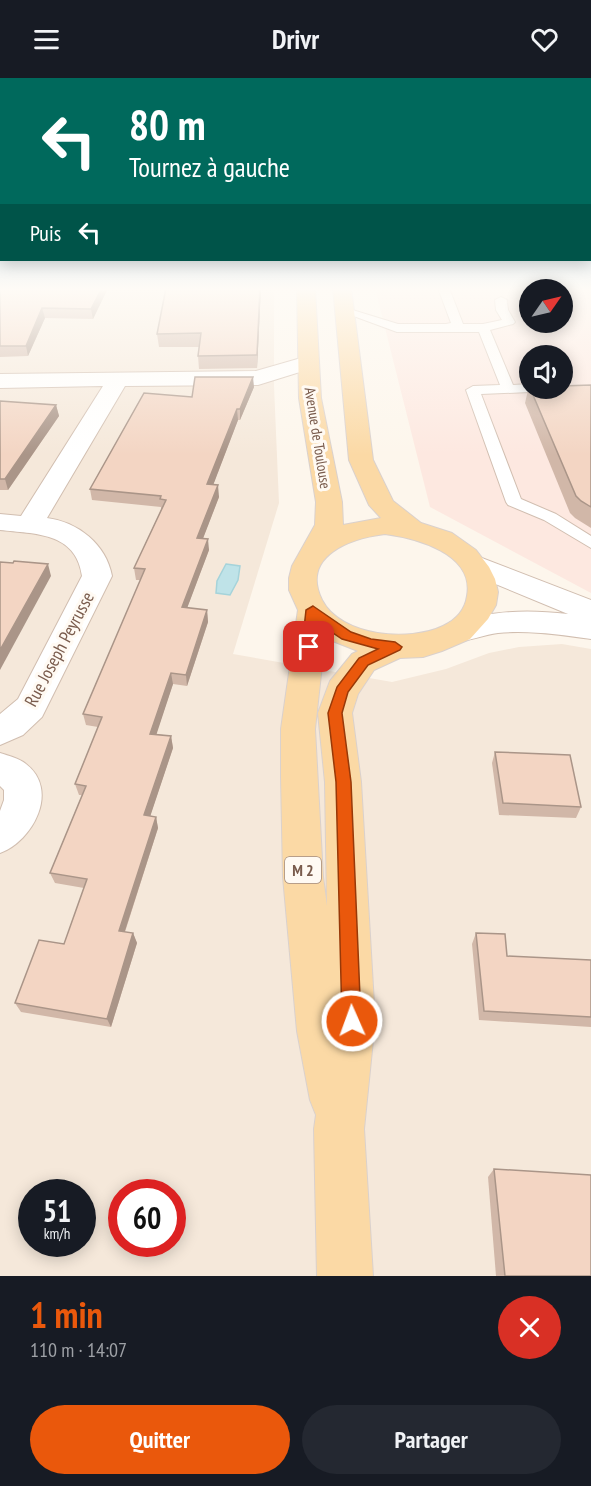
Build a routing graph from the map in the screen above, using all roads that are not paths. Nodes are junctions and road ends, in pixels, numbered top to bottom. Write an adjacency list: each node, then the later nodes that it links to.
1 (308, 344): 4 (main road, Avenue de Toulouse)
2 (349, 344): 12 (main road)
3 (490, 344): 8 (lane)
4 (308, 362): 5 (street); 10 (main road, Avenue de Toulouse)
5 (212, 379): 7 (street); 10 (street)
6 (0, 381): 7 (street)
7 (117, 381): 11 (street, Rue Joseph Peyrusse)
8 (508, 388): 9 (lane); 13 (lane)
9 (519, 388)
10 (310, 398): 14 (main road, Avenue de Toulouse)
11 (15, 524): 21 (street, Rue Joseph Peyrusse)
12 (411, 529): 14 (main road); 15 (main road)
13 (591, 543)
14 (318, 549): 16 (main road)
15 (474, 564): 17 (street); 19 (main road)
16 (313, 610): 20 (main road); 24 (main road, M 2)
17 (591, 612)
18 (591, 628): 19 (street)
19 (460, 631): 20 (main road)
20 (395, 647): 24 (main road, M 2)
21 (0, 731)
22 (0, 768): 23 (street)
23 (0, 836)
24 (339, 1129): 25 (main road, M 2)
25 (345, 1276)

